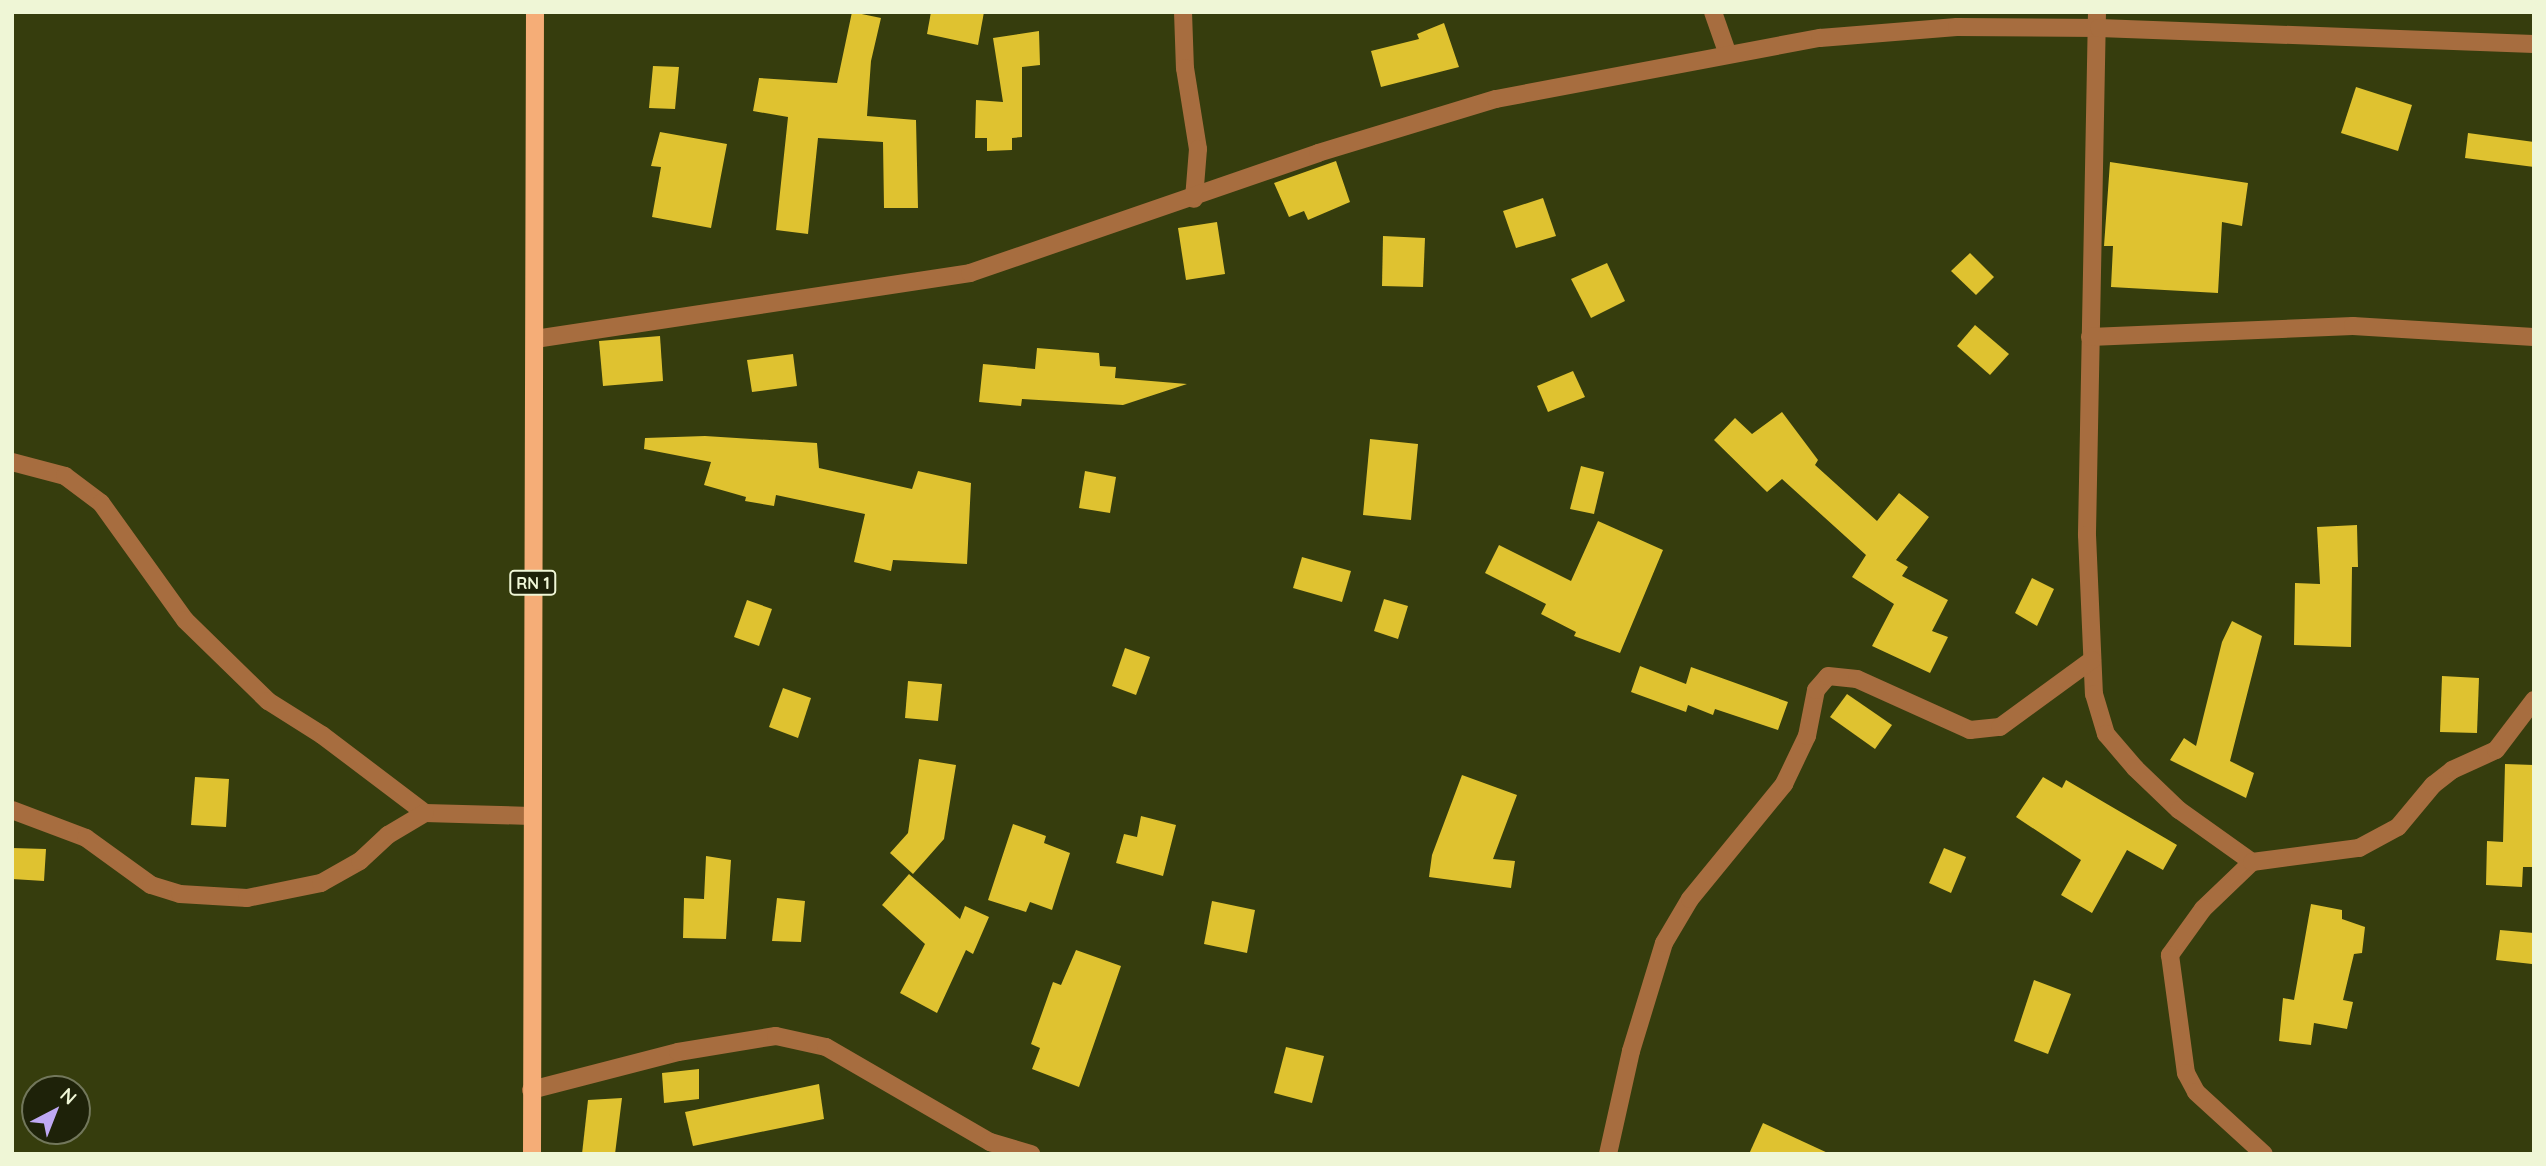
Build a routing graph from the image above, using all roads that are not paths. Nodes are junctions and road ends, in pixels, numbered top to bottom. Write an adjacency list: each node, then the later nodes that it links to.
1 (536, 12): 10 (main road, RN 1)
2 (1183, 12): 7 (street)
3 (1713, 12): 6 (street)
4 (2098, 20): 5 (street); 6 (street); 8 (street)
5 (2534, 44)
6 (1727, 52): 7 (street)
7 (1194, 199): 10 (street)
8 (2090, 337): 9 (street); 12 (street)
9 (2534, 337)
10 (536, 339): 16 (main road, RN 1)
11 (12, 462): 15 (street)
12 (2092, 660): 17 (street); 21 (street)
13 (2534, 700): 17 (street)
14 (12, 810): 15 (street)
15 (425, 813): 16 (street)
16 (531, 816): 18 (main road, RN 1)
17 (2252, 862): 22 (street)
18 (531, 1090): 19 (main road, RN 1); 20 (street)
19 (532, 1154)
20 (1031, 1154)
21 (1608, 1154)
22 (2264, 1154)

